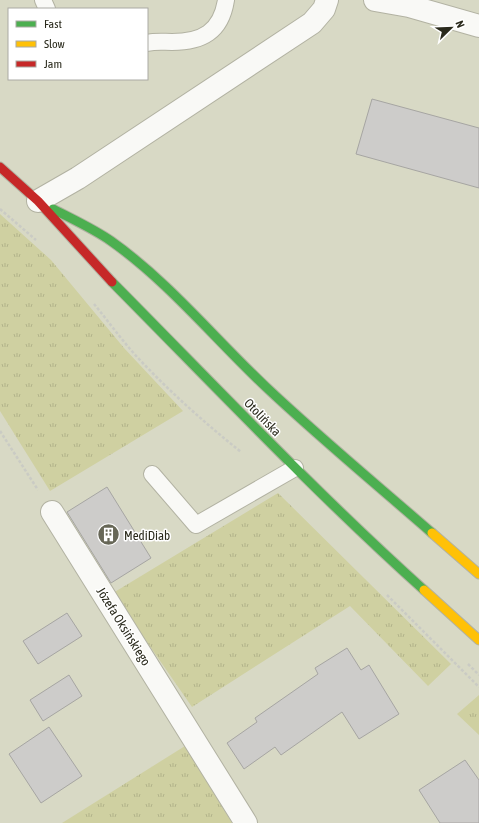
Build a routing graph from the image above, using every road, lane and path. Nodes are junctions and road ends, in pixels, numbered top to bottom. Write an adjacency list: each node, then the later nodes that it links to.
1 (226, 0): 6 (lane)
2 (327, 0): 8 (street)
3 (375, 0): 4 (street)
4 (410, 3): 5 (street)
5 (479, 26)
6 (148, 43)
7 (0, 166): 8 (main road, Otolińska)
8 (38, 201): 10 (main road, Otolińska); 13 (main road, Otolińska)
9 (0, 431): 12 (path)
10 (295, 468): 11 (lane); 14 (main road, Otolińska)
11 (152, 474)
12 (52, 512): 15 (street, Józefa Oksińskiego)
13 (479, 574)
14 (479, 640)
15 (246, 823)

